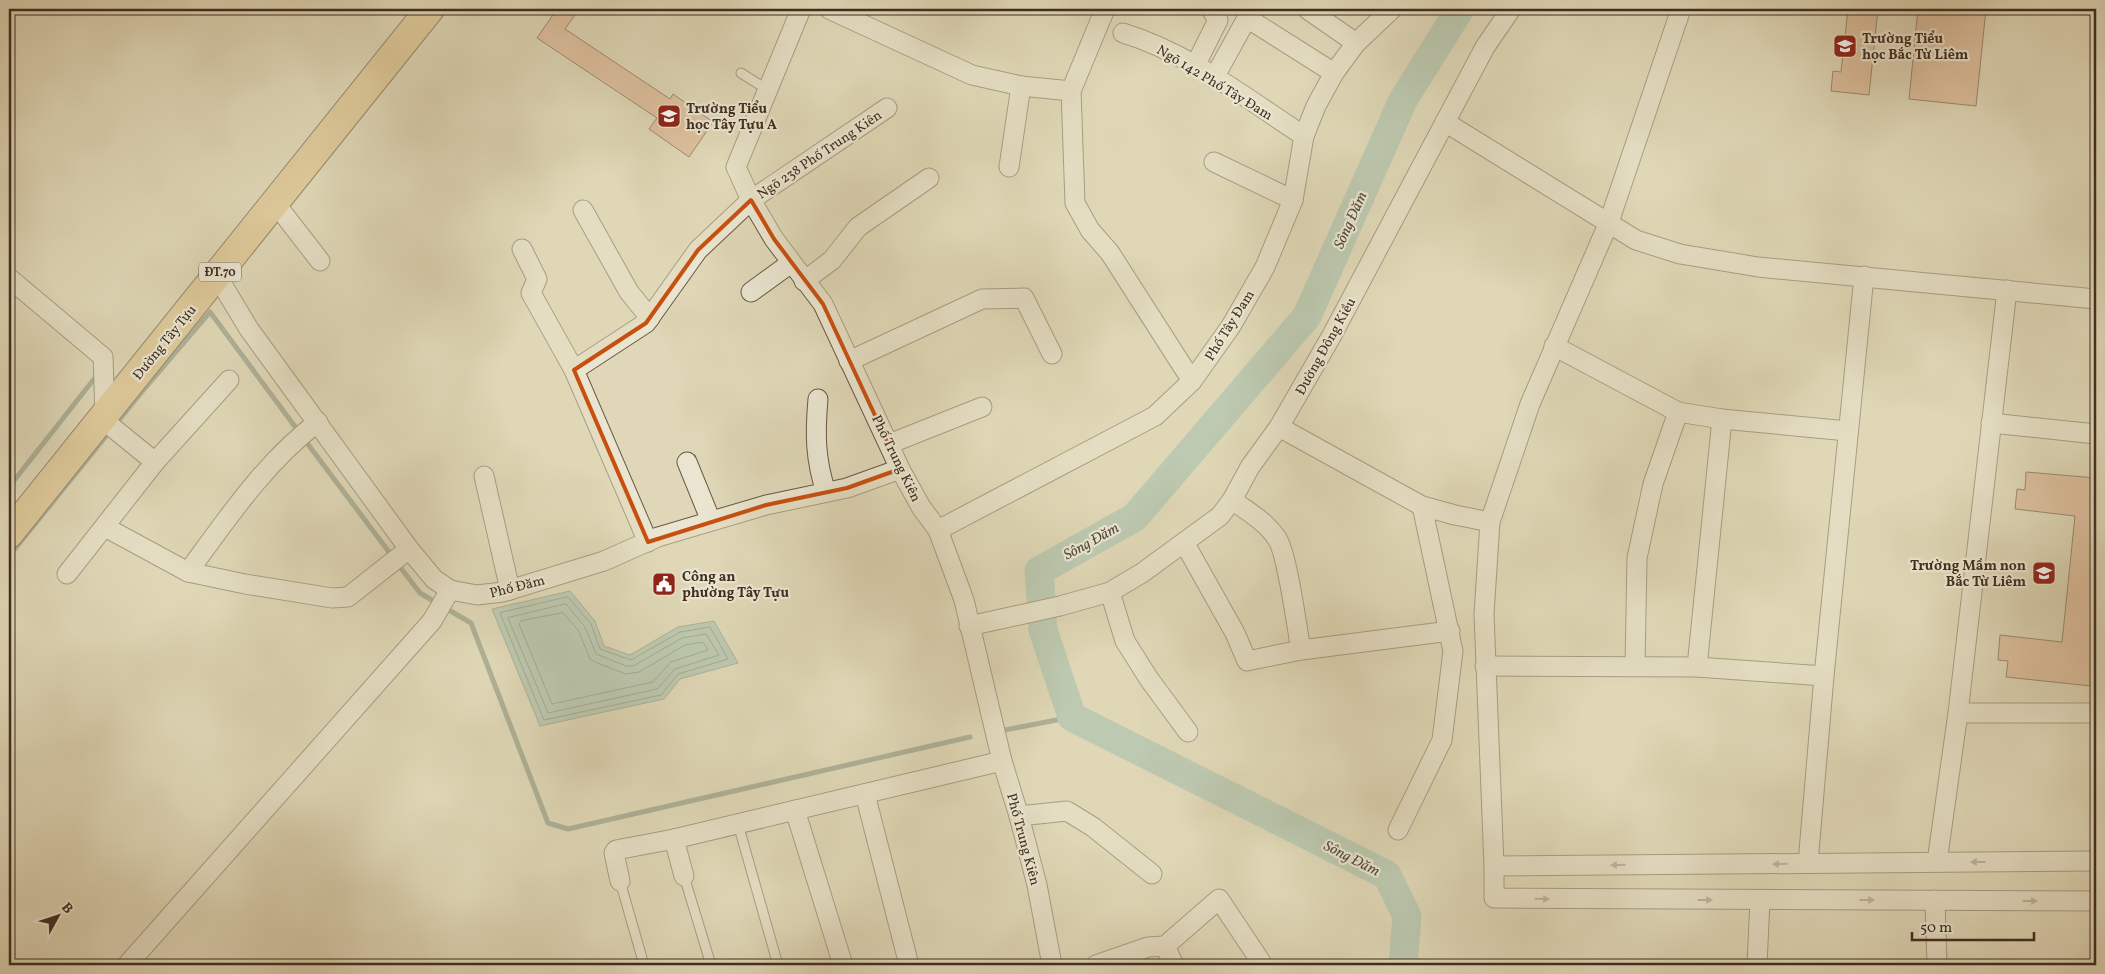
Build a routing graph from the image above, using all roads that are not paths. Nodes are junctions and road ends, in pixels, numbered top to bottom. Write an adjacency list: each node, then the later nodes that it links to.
1 (430, 9): 27 (main road, Đường Tây Tựu / ĐT.70)
2 (801, 9): 17 (street, Phố Trung Kiên)
3 (829, 9): 16 (street)
4 (1105, 9): 18 (street)
5 (1211, 9): 12 (street)
6 (1307, 9): 11 (street)
7 (1392, 9): 11 (street, Phố Tây Đam)
8 (1511, 9): 20 (street, Đường Đông Kiều)
9 (1681, 9): 29 (street)
10 (1123, 33): 12 (street, Ngõ 142 Phố Tây Đam)
11 (1356, 43): 14 (street, Phố Tây Đam)
12 (1195, 66): 15 (street, Ngõ 142 Phố Tây Đam)
13 (741, 73): 17 (lane)
14 (1334, 73): 15 (street); 21 (street, Phố Tây Đam)
15 (1214, 78): 21 (street, Ngõ 142 Phố Tây Đam)
16 (1021, 86): 18 (street); 23 (street)
17 (768, 90): 25 (street, Phố Trung Kiên)
18 (1071, 91): 46 (street)
19 (887, 108): 25 (street, Ngõ 238 Phố Trung Kiên)
20 (1445, 122): 29 (street); 54 (street, Đường Đông Kiều)
21 (1304, 136): 26 (street, Phố Tây Đam)
22 (1214, 162): 26 (street)
23 (1009, 167)
24 (929, 178): 36 (street)
25 (751, 200): 32 (street, Phố Trung Kiên); 40 (street, Ngõ 238 Phố Trung Kiên)
26 (1293, 200): 46 (street, Phố Tây Đam)
27 (275, 203): 31 (street); 33 (main road, Đường Tây Tựu / ĐT.70)
28 (583, 210): 40 (street)
29 (1609, 222): 34 (street); 41 (street)
30 (522, 249): 44 (street)
31 (320, 261)
32 (791, 263): 36 (street, Phố Trung Kiên); 38 (street)
33 (217, 276): 50 (main road, Đường Tây Tựu / ĐT.70); 52 (street, Phố Đăm)
34 (1864, 276): 37 (street); 55 (street)
35 (9, 278): 50 (street)
36 (804, 281): 43 (street, Phố Trung Kiên)
37 (2007, 290): 39 (street); 53 (street)
38 (751, 292)
39 (2096, 299)
40 (650, 318): 44 (street, Ngõ 238 Phố Trung Kiên)
41 (1554, 346): 49 (street); 66 (street)
42 (1052, 354): 43 (street)
43 (849, 361): 57 (street, Phố Trung Kiên)
44 (574, 370): 70 (street)
45 (229, 380): 58 (street)
46 (1192, 381): 68 (street, Phố Tây Đam)
47 (818, 399): 62 (street)
48 (982, 407): 57 (street)
49 (1678, 412): 51 (street); 82 (street)
50 (106, 419): 58 (street); 69 (main road, Đường Tây Tựu / ĐT.70)
51 (1722, 419): 55 (street); 83 (street)
52 (316, 423): 72 (street, Phố Đăm); 73 (street)
53 (1991, 423): 56 (street); 85 (street)
54 (1280, 427): 63 (street, Đường Đông Kiều); 64 (street)
55 (1848, 431): 84 (street)
56 (2096, 434)
57 (888, 444): 60 (street, Phố Trung Kiên)
58 (155, 462): 67 (street)
59 (687, 462): 65 (street)
60 (900, 469): 62 (street, Phố Đăm); 68 (street, Phố Trung Kiên)
61 (484, 476): 75 (street)
62 (826, 492): 65 (street, Phố Đăm)
63 (1232, 500): 71 (street, Đường Đông Kiều); 80 (street)
64 (1422, 506): 66 (street); 79 (street)
65 (711, 522): 70 (street, Phố Đăm)
66 (1490, 522): 81 (street)
67 (105, 527): 73 (street); 74 (street)
68 (938, 530): 78 (street, Phố Trung Kiên)
69 (9, 534)
70 (648, 542): 75 (street, Phố Đăm)
71 (1184, 544): 76 (street, Đường Đông Kiều); 80 (street)
72 (407, 550): 73 (street); 77 (street, Phố Đăm)
73 (188, 572)
74 (67, 574)
75 (510, 590): 77 (street, Phố Đăm)
76 (1110, 592): 78 (street, Đường Đông Kiều); 87 (street)
77 (448, 593): 106 (street)
78 (969, 626): 88 (street, Phố Trung Kiên)
79 (1450, 631): 80 (street); 93 (street)
80 (1301, 650)
81 (1485, 666): 82 (street); 98 (street)
82 (1635, 666): 83 (street)
83 (1697, 667): 84 (street)
84 (1824, 676): 97 (street)
85 (1958, 713): 86 (street); 96 (street)
86 (2096, 713)
87 (1188, 732)
88 (1001, 758): 89 (street); 91 (street, Phố Trung Kiên)
89 (865, 794): 90 (street); 111 (street)
90 (795, 810): 92 (street); 110 (street)
91 (1019, 816): 99 (street); 112 (street, Phố Trung Kiên)
92 (738, 824): 94 (street); 109 (lane)
93 (1398, 830)
94 (674, 838): 100 (street); 101 (street)
95 (2096, 861): 96 (street, one-way to 96)
96 (1937, 862): 97 (street)
97 (1808, 863): 98 (street, one-way to 98)
98 (1494, 866): 102 (street, one-way to 102)
99 (1152, 874)
100 (684, 876): 108 (lane)
101 (620, 881): 107 (lane)
102 (1760, 900): 103 (street, one-way to 103); 116 (street)
103 (1935, 900): 104 (street, one-way to 104); 117 (street)
104 (2096, 901)
105 (1165, 946): 113 (street); 114 (street); 115 (street)
106 (127, 965)
107 (644, 965)
108 (711, 965)
109 (778, 965)
110 (843, 965)
111 (909, 965)
112 (1052, 965)
113 (1096, 965)
114 (1174, 965)
115 (1263, 965)
116 (1757, 965)
117 (1937, 965)

